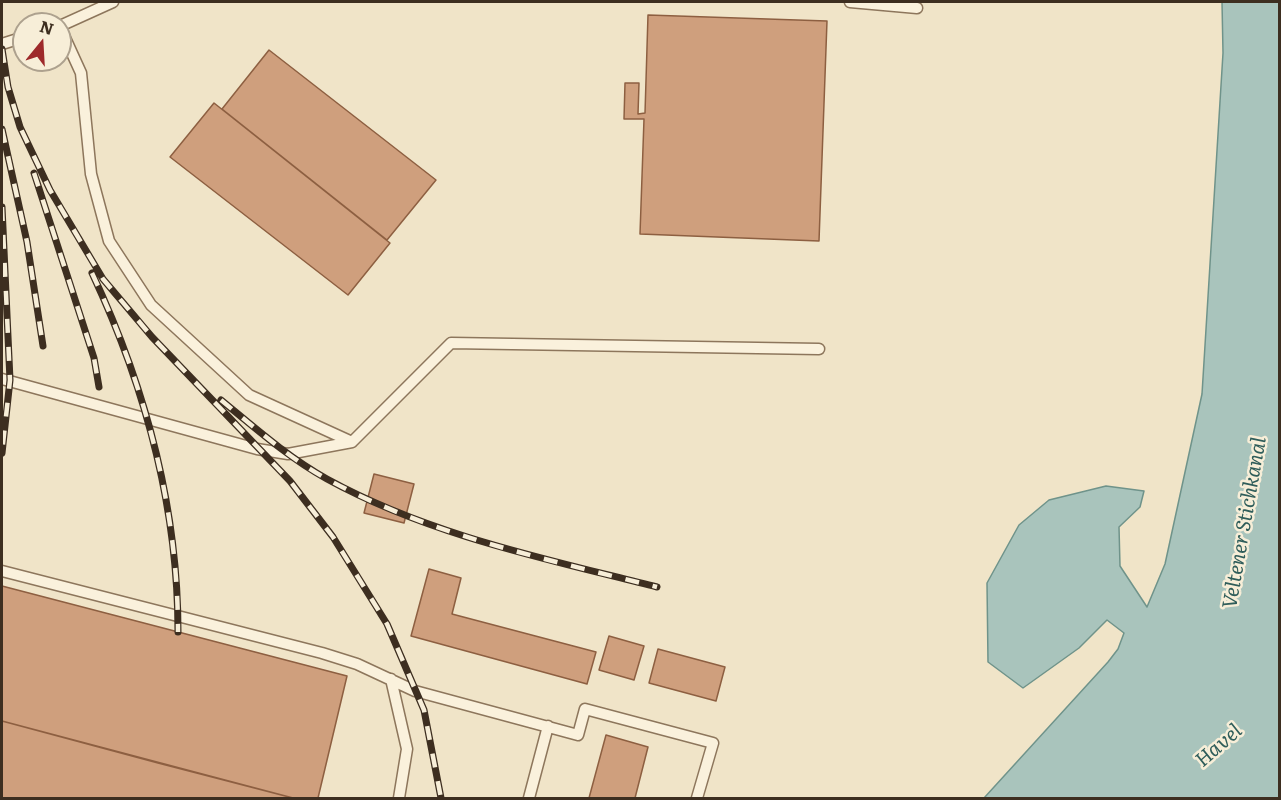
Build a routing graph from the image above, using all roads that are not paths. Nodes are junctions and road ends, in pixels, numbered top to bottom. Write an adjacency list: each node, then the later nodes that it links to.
1 (112, 2): 4 (lane)
2 (850, 2): 3 (lane)
3 (917, 8)
4 (72, 20)
5 (72, 53): 8 (lane)
6 (819, 349): 8 (lane)
7 (2, 379): 8 (lane)
8 (352, 442)
9 (2, 571): 10 (lane)
10 (391, 679): 11 (lane); 12 (lane)
11 (548, 726): 13 (lane); 14 (lane)
12 (399, 798)
13 (529, 798)
14 (697, 798)

